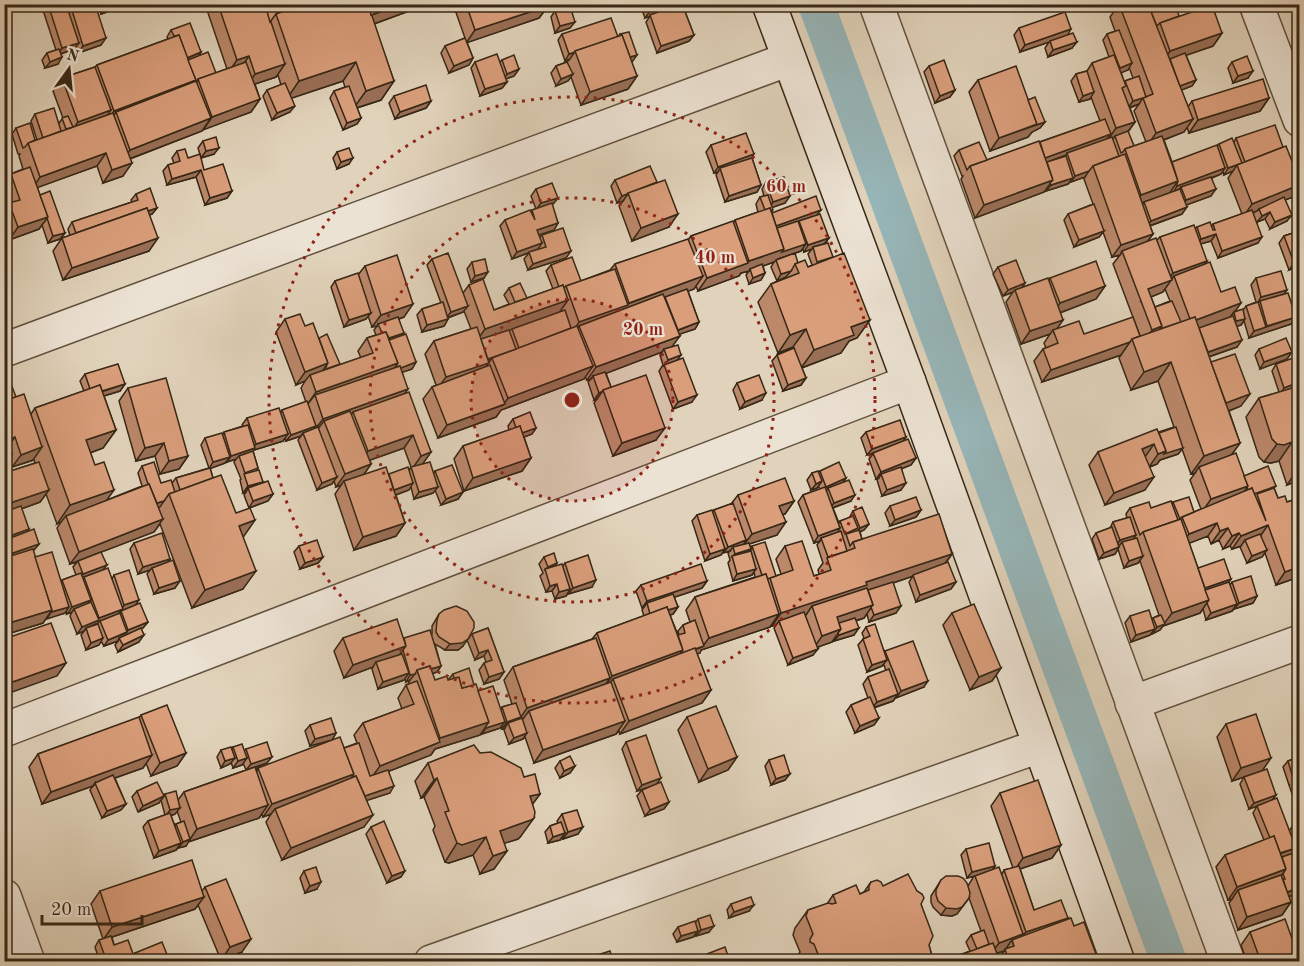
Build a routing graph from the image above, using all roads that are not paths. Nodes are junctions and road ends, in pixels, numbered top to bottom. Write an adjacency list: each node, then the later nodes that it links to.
1 (769, 4): 4 (street)
2 (1256, 4): 5 (street)
3 (885, 7): 9 (street)
4 (789, 59): 6 (street); 7 (street)
5 (1299, 120)
6 (4, 350)
7 (909, 382): 10 (street); 11 (street)
8 (1299, 642): 9 (street)
9 (1132, 703): 16 (street)
10 (4, 730)
11 (1039, 746): 14 (street); 15 (street)
12 (4, 896): 13 (street)
13 (28, 962)
14 (431, 962)
15 (1118, 962)
16 (1228, 962)

